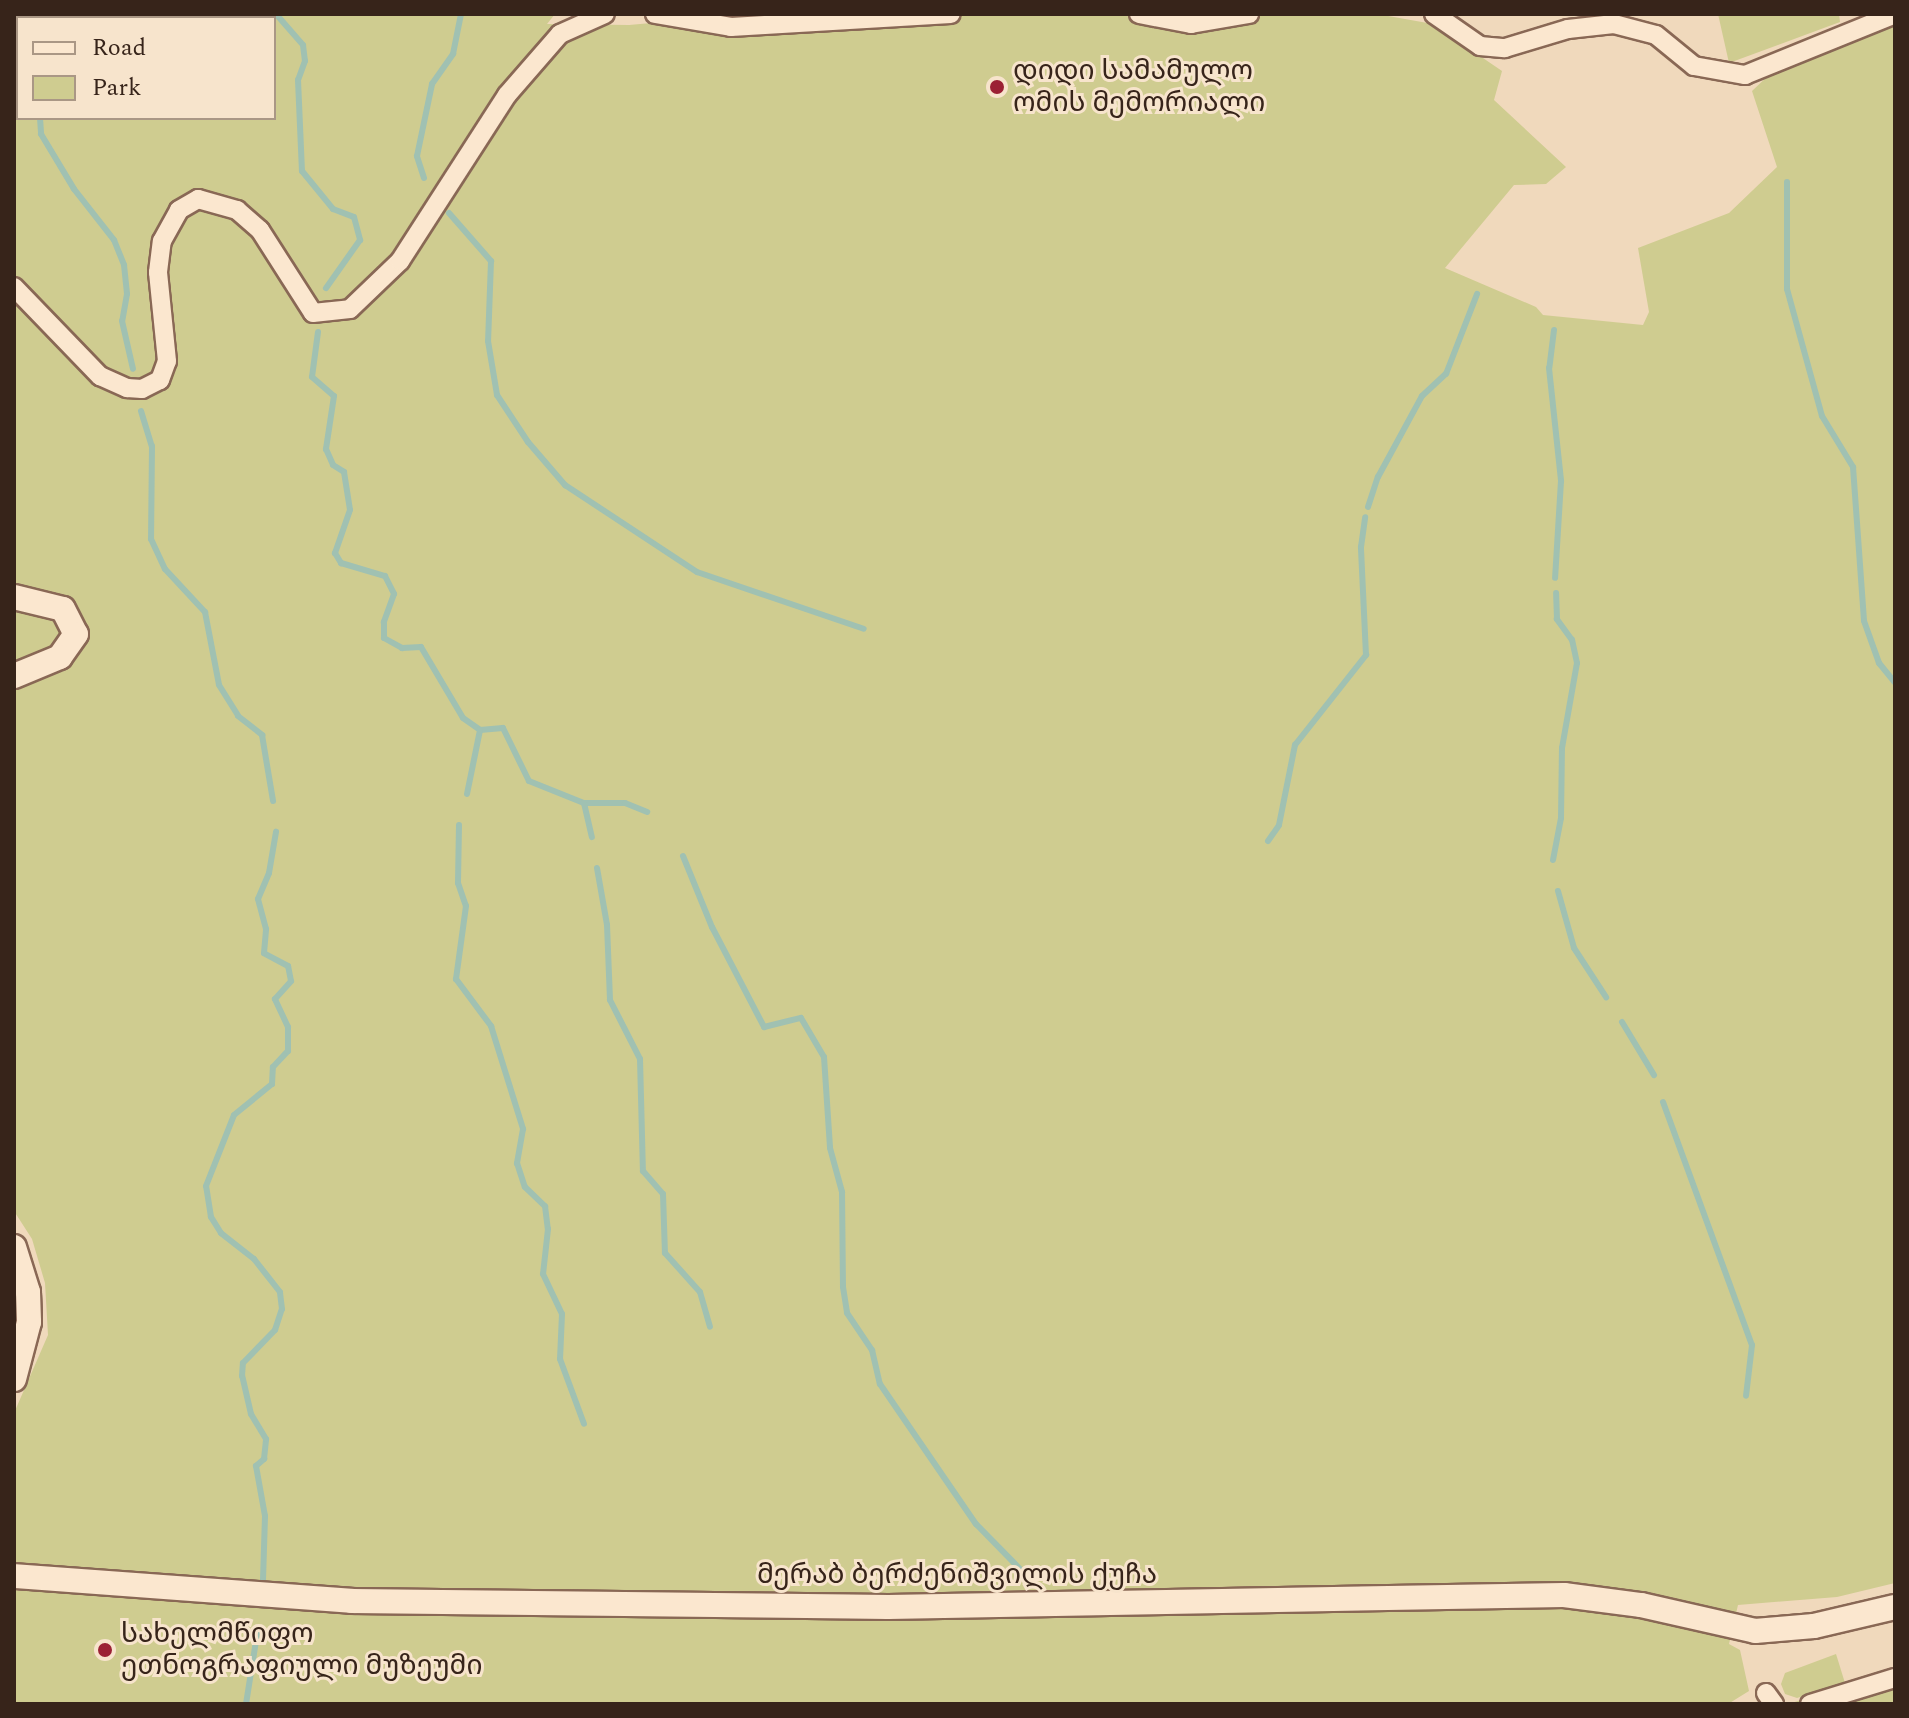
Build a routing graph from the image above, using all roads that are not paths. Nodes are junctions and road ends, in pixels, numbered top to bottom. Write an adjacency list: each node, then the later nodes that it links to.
1 (605, 14): 8 (street)
2 (655, 14): 3 (street)
3 (951, 14)
4 (1139, 14): 5 (street)
5 (1249, 14)
6 (1434, 14): 7 (street)
7 (1895, 14)
8 (14, 287)
9 (14, 597): 10 (street)
10 (14, 676)
11 (14, 1247): 12 (street)
12 (14, 1379)
13 (14, 1576): 14 (street, მერაბ ბერძენიშვილის ქუჩა)
14 (1895, 1607)
15 (1895, 1678): 16 (street)
16 (1810, 1704)

